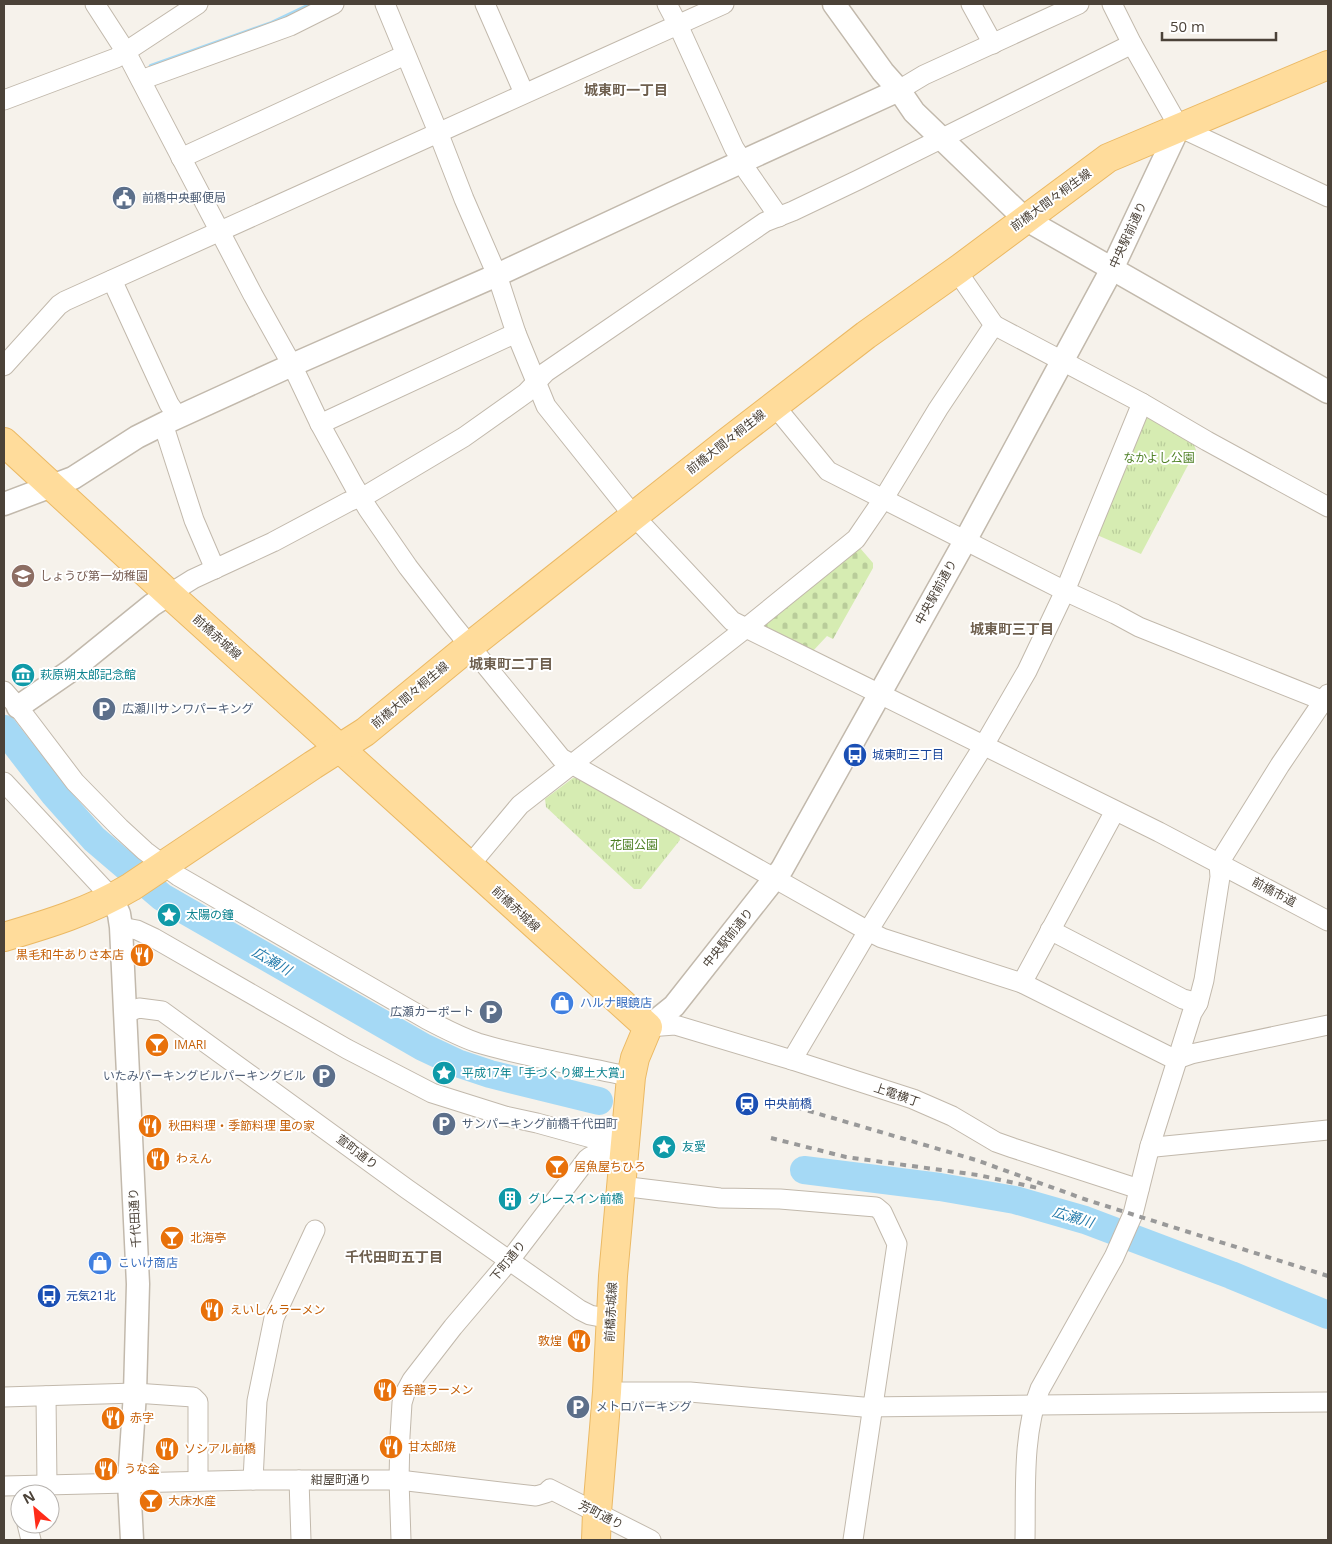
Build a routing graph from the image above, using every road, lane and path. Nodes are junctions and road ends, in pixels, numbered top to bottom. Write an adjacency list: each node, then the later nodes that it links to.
1 (95, 4): 15 (street)
2 (198, 4): 15 (street)
3 (334, 4): 18 (street)
4 (385, 4): 16 (street, 前橋市道)
5 (485, 4): 20 (street)
6 (666, 4): 12 (street)
7 (724, 4): 12 (street)
8 (834, 4): 19 (street)
9 (972, 4): 13 (street)
10 (1079, 4): 13 (street)
11 (1112, 4): 14 (street)
12 (678, 25): 20 (street); 26 (street)
13 (993, 44): 19 (street)
14 (1132, 44): 22 (street); 24 (street)
15 (126, 52): 18 (street); 21 (street)
16 (405, 55): 23 (street, 前橋市道); 25 (street)
17 (1328, 65): 22 (main road, 前橋大間々桐生線)
18 (141, 80): 25 (street)
19 (899, 90): 24 (street); 26 (street)
20 (524, 93): 23 (street)
21 (4, 100)
22 (1179, 127): 27 (street); 29 (main road, 前橋大間々桐生線); 32 (street, 中央駅前通り)
23 (438, 132): 30 (street); 33 (street, 前橋市道)
24 (942, 138): 28 (street); 29 (street)
25 (182, 158): 30 (street)
26 (743, 162): 28 (street); 33 (street)
27 (1328, 197)
28 (779, 217): 40 (street)
29 (1025, 219): 31 (main road, 前橋大間々桐生線); 32 (street)
30 (220, 231): 34 (street); 38 (street)
31 (958, 269): 35 (street); 43 (main road, 前橋大間々桐生線)
32 (1112, 269): 37 (street, 中央駅前通り); 41 (street)
33 (497, 275): 36 (street, 前橋市道); 38 (street)
34 (112, 280): 39 (street); 44 (street)
35 (994, 325): 37 (street); 49 (street)
36 (516, 333): 40 (street, 前橋市道); 45 (street)
37 (1062, 361): 42 (street); 53 (street, 中央駅前通り)
38 (292, 365): 44 (street); 45 (street)
39 (4, 366)
40 (536, 382): 48 (street); 52 (street, 前橋市道)
41 (1328, 392)
42 (1142, 403): 51 (street); 55 (street)
43 (774, 405): 49 (street); 52 (main road, 前橋大間々桐生線)
44 (171, 420): 47 (street); 54 (street)
45 (320, 424): 48 (street)
46 (4, 442): 47 (main road, 前橋赤城線)
47 (52, 486): 50 (street); 56 (main road, 前橋赤城線)
48 (360, 497): 54 (street); 58 (street)
49 (884, 498): 53 (street); 57 (street)
50 (4, 504)
51 (1328, 507)
52 (633, 515): 57 (street, 前橋市道); 58 (main road, 前橋大間々桐生線)
53 (965, 541): 55 (street); 60 (street, 中央駅前通り)
54 (215, 570): 56 (street)
55 (1065, 592): 61 (street); 63 (street)
56 (169, 594): 62 (street); 64 (main road, 前橋赤城線)
57 (746, 628): 60 (street, 前橋市道); 65 (street)
58 (471, 646): 64 (main road, 前橋大間々桐生線); 65 (street)
59 (4, 691): 62 (street)
60 (880, 694): 63 (street, 前橋市道); 71 (street, 中央駅前通り)
61 (1326, 697): 68 (street)
62 (18, 707): 70 (street)
63 (984, 745): 67 (street, 前橋市道); 76 (street)
64 (340, 748): 69 (main road, 前橋赤城線); 70 (main road, 前橋大間々桐生線)
65 (571, 764): 69 (street); 71 (street)
66 (4, 782): 72 (street)
67 (1115, 811): 68 (street, 前橋市道); 75 (street)
68 (1219, 863): 73 (street, 前橋市道); 79 (street)
69 (469, 866): 82 (main road, 前橋赤城線)
70 (159, 868): 72 (main road, 前橋大間々桐生線); 85 (street)
71 (776, 879): 76 (street); 82 (street, 中央駅前通り)
72 (122, 893): 74 (street, 千代田通り); 77 (main road)
73 (1328, 921)
74 (121, 928): 80 (street, 千代田通り); 87 (street)
75 (1050, 930): 78 (street); 79 (street)
76 (868, 931): 78 (street); 84 (street)
77 (4, 937)
78 (1022, 983): 83 (street)
79 (1198, 1003): 83 (street)
80 (126, 1013): 93 (street, 萱町通り); 96 (street, 千代田通り)
81 (1328, 1026): 83 (street)
82 (648, 1028): 84 (street, 上電横丁); 85 (main road, 前橋赤城線)
83 (1177, 1059): 89 (street)
84 (792, 1060): 91 (street, 上電横丁)
85 (631, 1077): 88 (main road, 前橋赤城線)
86 (1328, 1130): 89 (street)
87 (590, 1146): 88 (street); 88 (street); 93 (street, 下町通り)
88 (624, 1146): 90 (main road, 前橋赤城線)
89 (1150, 1146): 91 (street)
90 (621, 1186): 94 (main road, 前橋赤城線); 101 (street)
91 (1139, 1189): 100 (street)
92 (315, 1230): 102 (street)
93 (509, 1261): 94 (street, 萱町通り); 104 (street, 下町通り)
94 (611, 1319): 95 (main road, 前橋赤城線)
95 (607, 1392): 101 (street); 110 (main road, 前橋赤城線)
96 (135, 1393): 97 (street); 105 (street); 106 (street, 千代田通り)
97 (46, 1396): 98 (street); 107 (street)
98 (4, 1397)
99 (1328, 1402): 100 (street)
100 (1034, 1405): 101 (street); 117 (street)
101 (874, 1407): 116 (street)
102 (253, 1480): 103 (street, 紺屋町通り); 105 (street, 紺屋町通り)
103 (299, 1480): 104 (street, 紺屋町通り); 112 (street)
104 (399, 1480): 109 (street, 紺屋町通り); 113 (street)
105 (198, 1481): 106 (street, 紺屋町通り)
106 (129, 1482): 108 (street, 紺屋町通り); 111 (street, 千代田通り)
107 (47, 1484)
108 (60, 1485)
109 (550, 1489): 110 (street, 芳町通り)
110 (597, 1512): 114 (main road, 前橋赤城線); 115 (street, 芳町通り)
111 (132, 1540)
112 (301, 1540)
113 (402, 1540)
114 (596, 1540)
115 (651, 1540)
116 (853, 1540)
117 (1025, 1540)

